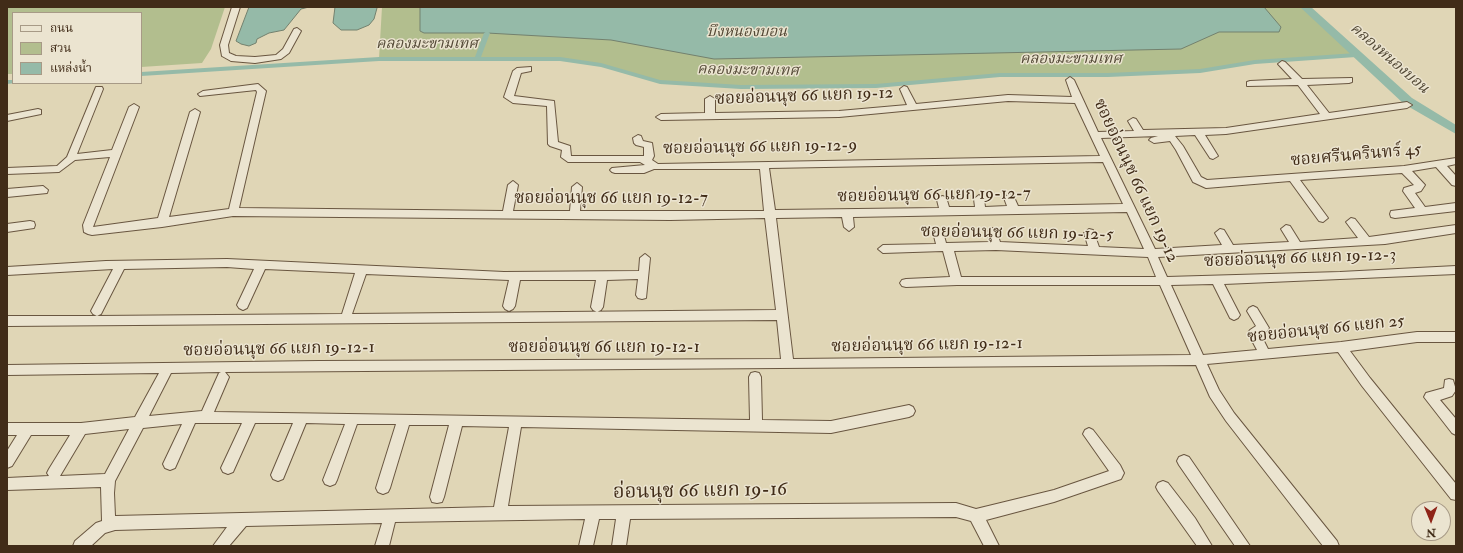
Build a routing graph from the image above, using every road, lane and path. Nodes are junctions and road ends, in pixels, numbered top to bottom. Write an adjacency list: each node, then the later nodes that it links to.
1 (236, 7): 2 (street)
2 (297, 31)
3 (1282, 64): 7 (street)
4 (528, 69): 34 (street, ซอยอ่อนนุช 66 แยก 19-12-9)
5 (1070, 80): 13 (street)
6 (1349, 80): 7 (street)
7 (1300, 82): 8 (street); 20 (street)
8 (1250, 84)
9 (99, 89): 31 (street)
10 (904, 89): 16 (street)
11 (203, 94): 56 (street)
12 (710, 99): 19 (street)
13 (1078, 100): 16 (street, ซอยอ่อนนุช 66 แยก 19-12); 26 (street, ซอยอ่อนนุช 66 แยก 19-12)
14 (1407, 105): 20 (street)
15 (134, 107): 29 (street)
16 (913, 108): 19 (street, ซอยอ่อนนุช 66 แยก 19-12)
17 (38, 112): 22 (street)
18 (195, 112): 65 (street)
19 (710, 116): 21 (street, ซอยอ่อนนุช 66 แยก 19-12)
20 (1326, 116): 24 (street)
21 (661, 117)
22 (7, 118)
23 (1133, 121): 25 (street)
24 (1198, 132): 25 (street); 30 (street)
25 (1140, 133): 26 (street)
26 (1097, 135): 32 (street, ซอยอ่อนนุช 66 แยก 19-12)
27 (638, 138): 34 (street)
28 (1154, 140): 40 (street, ซอยศรีนครินทร์ 45)
29 (116, 153): 31 (street); 65 (street, ซอยอ่อนนุช 66 แยก 19-12-7)
30 (1213, 156)
31 (72, 157): 39 (street)
32 (1107, 159): 35 (street, ซอยอ่อนนุช 66 แยก 19-12-9); 50 (street, ซอยอ่อนนุช 66 แยก 19-12)
33 (1456, 161): 36 (street, ซอยศรีนครินทร์ 45)
34 (650, 163): 35 (street, ซอยอ่อนนุช 66 แยก 19-12-9); 38 (street)
35 (764, 164): 61 (street)
36 (1439, 164): 37 (street, ซอยศรีนครินทร์ 45); 41 (street)
37 (1404, 169): 40 (street, ซอยศรีนครินทร์ 45); 55 (street)
38 (615, 170)
39 (7, 171)
40 (1293, 178): 62 (street)
41 (1456, 182)
42 (513, 186): 58 (street)
43 (577, 187): 60 (street)
44 (43, 190): 45 (street)
45 (7, 193)
46 (1009, 198): 52 (street)
47 (979, 199): 54 (street)
48 (942, 200): 53 (street)
49 (1116, 208): 50 (street, ซอยอ่อนนุช 66 แยก 19-12-7); 52 (street, ซอยอ่อนนุช 66 แยก 19-12-7); 63 (street)
50 (1131, 208): 82 (street, ซอยอ่อนนุช 66 แยก 19-12)
51 (1456, 208): 55 (street)
52 (1014, 210): 54 (street, ซอยอ่อนนุช 66 แยก 19-12-7)
53 (945, 211): 54 (street, ซอยอ่อนนุช 66 แยก 19-12-7); 57 (street, ซอยอ่อนนุช 66 แยก 19-12-7)
54 (981, 211)
55 (1423, 211): 59 (street)
56 (234, 212): 58 (street, ซอยอ่อนนุช 66 แยก 19-12-7); 65 (street, ซอยอ่อนนุช 66 แยก 19-12-7)
57 (847, 213): 61 (street, ซอยอ่อนนุช 66 แยก 19-12-7); 67 (street)
58 (507, 214): 60 (street, ซอยอ่อนนุช 66 แยก 19-12-7)
59 (1395, 214)
60 (575, 215): 61 (street, ซอยอ่อนนุช 66 แยก 19-12-7)
61 (770, 215): 103 (street)
62 (1323, 218)
63 (1120, 219)
64 (1350, 222): 75 (street)
65 (162, 223)
66 (30, 225): 68 (street)
67 (848, 227)
68 (7, 228)
69 (1286, 228): 76 (street)
70 (1456, 229): 75 (street, ซอยอ่อนนุช 66 แยก 19-12-5)
71 (938, 232): 78 (street)
72 (992, 232): 77 (street)
73 (1089, 233): 81 (street)
74 (1220, 233): 79 (street)
75 (1366, 242): 76 (street, ซอยอ่อนนุช 66 แยก 19-12-5)
76 (1297, 245): 79 (street, ซอยอ่อนนุช 66 แยก 19-12-5)
77 (996, 246): 78 (street, ซอยอ่อนนุช 66 แยก 19-12-5); 81 (street, ซอยอ่อนนุช 66 แยก 19-12-5)
78 (944, 247): 80 (street, ซอยอ่อนนุช 66 แยก 19-12-5); 93 (street)
79 (1230, 248): 82 (street, ซอยอ่อนนุช 66 แยก 19-12-5)
80 (883, 249)
81 (1095, 250): 82 (street, ซอยอ่อนนุช 66 แยก 19-12-5)
82 (1151, 252): 94 (street, ซอยอ่อนนุช 66 แยก 19-12)
83 (645, 258): 90 (street)
84 (262, 264): 85 (street); 86 (street); 97 (street)
85 (121, 265): 88 (street); 100 (street)
86 (362, 269): 91 (street); 102 (street)
87 (1456, 270): 92 (street, ซอยอ่อนนุช 66 แยก 19-12-3)
88 (7, 271)
89 (602, 275): 90 (street); 91 (street); 99 (street)
90 (644, 275): 96 (street)
91 (516, 276): 98 (street)
92 (1216, 280): 94 (street, ซอยอ่อนนุช 66 แยก 19-12-3); 104 (street)
93 (957, 281): 94 (street, ซอยอ่อนนุช 66 แยก 19-12-3); 95 (street, ซอยอ่อนนุช 66 แยก 19-12-3)
94 (1164, 281): 109 (street, ซอยอ่อนนุช 66 แยก 19-12)
95 (906, 283)
96 (642, 295)
97 (243, 305)
98 (509, 306)
99 (597, 307)
100 (97, 311)
101 (1253, 311): 108 (street)
102 (347, 312)
103 (782, 315): 105 (street); 110 (street)
104 (1234, 315)
105 (7, 321)
106 (1456, 337): 107 (street, ซอยอ่อนนุช 66 แยก 25)
107 (1341, 348): 108 (street, ซอยอ่อนนุช 66 แยก 25); 143 (street)
108 (1265, 354): 109 (street, ซอยอ่อนนุช 66 แยก 25)
109 (1200, 360): 110 (street, ซอยอ่อนนุช 66 แยก 19-12-1); 160 (street, ซอยอ่อนนุช 66 แยก 19-12)
110 (788, 364): 111 (street, ซอยอ่อนนุช 66 แยก 19-12-1)
111 (167, 369): 112 (street, ซอยอ่อนนุช 66 แยก 19-12-1); 125 (street)
112 (7, 370)
113 (223, 377): 118 (street)
114 (754, 377): 126 (street)
115 (1449, 384): 130 (street)
116 (909, 411): 126 (street)
117 (191, 417): 118 (street); 125 (street); 134 (street)
118 (205, 418): 119 (street)
119 (251, 418): 120 (street); 135 (street)
120 (302, 418): 121 (street); 137 (street)
121 (353, 418): 122 (street); 139 (street)
122 (404, 419): 123 (street); 142 (street)
123 (457, 420): 124 (street); 144 (street)
124 (516, 421): 126 (street); 146 (street)
125 (138, 424): 129 (street); 138 (street)
126 (756, 424)
127 (7, 429): 128 (street)
128 (28, 429): 129 (street); 133 (street)
129 (81, 429): 136 (street)
130 (1456, 429)
131 (1089, 434): 148 (street)
132 (1184, 461): 159 (street)
133 (7, 462)
134 (170, 464)
135 (228, 468)
136 (54, 473)
137 (278, 475)
138 (109, 480): 140 (street); 151 (street)
139 (330, 480)
140 (7, 484)
141 (1163, 487): 158 (street)
142 (383, 488)
143 (1456, 494)
144 (437, 497)
145 (624, 512): 147 (street, อ่อนนุช 66 แยก 19-16); 148 (street, อ่อนนุช 66 แยก 19-16); 156 (street)
146 (500, 513): 147 (street, อ่อนนุช 66 แยก 19-16); 149 (street, อ่อนนุช 66 แยก 19-16)
147 (593, 513): 155 (street)
148 (976, 516): 157 (street)
149 (390, 517): 150 (street, อ่อนนุช 66 แยก 19-16); 154 (street)
150 (243, 519): 151 (street, อ่อนนุช 66 แยก 19-16); 153 (street)
151 (109, 524): 152 (street)
152 (80, 546)
153 (220, 546)
154 (382, 546)
155 (586, 546)
156 (619, 546)
157 (992, 546)
158 (1205, 546)
159 (1243, 546)
160 (1332, 546)

